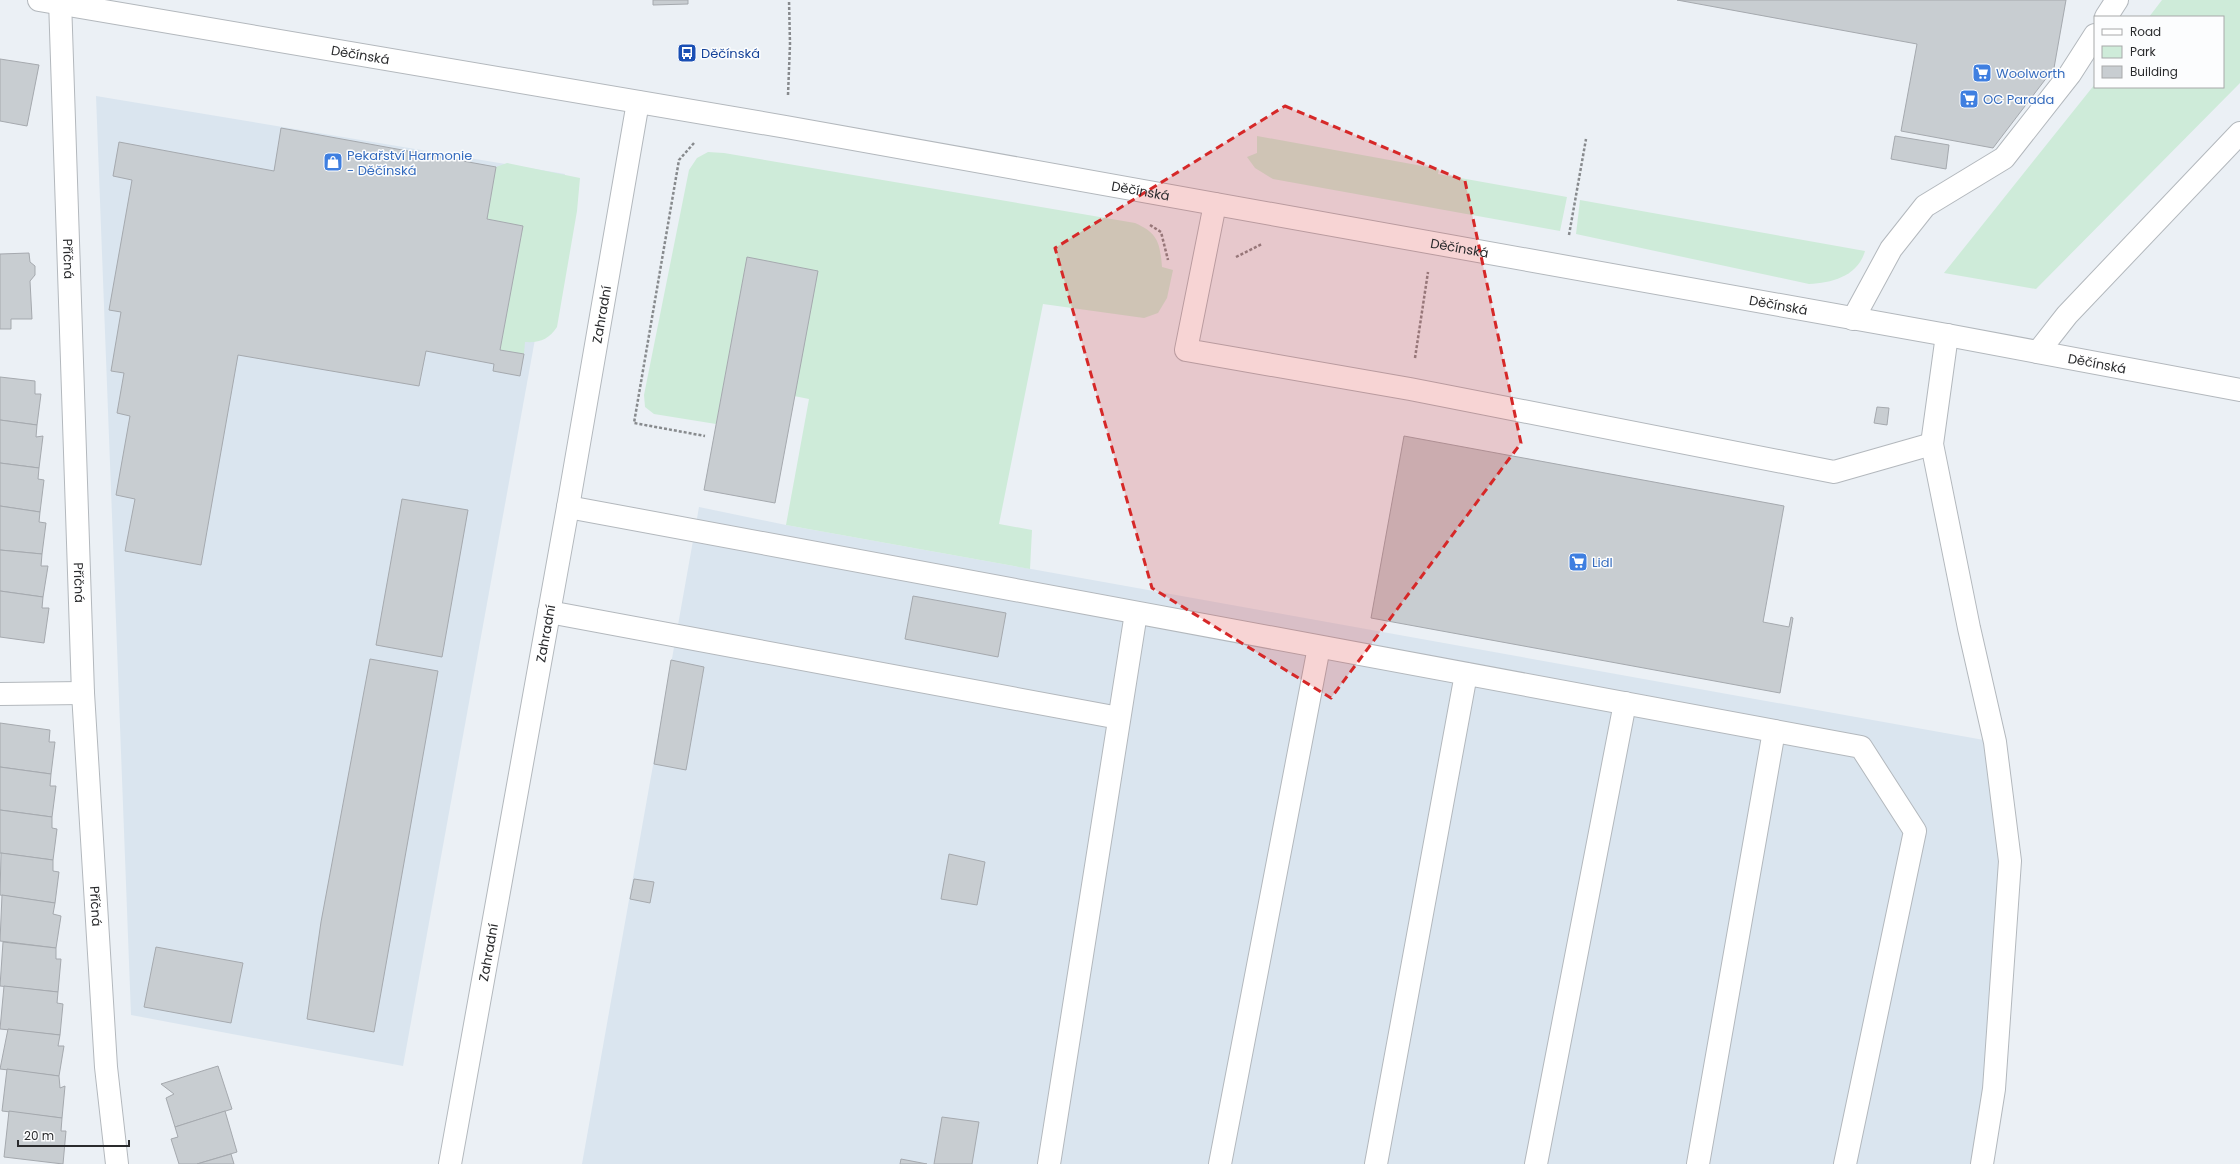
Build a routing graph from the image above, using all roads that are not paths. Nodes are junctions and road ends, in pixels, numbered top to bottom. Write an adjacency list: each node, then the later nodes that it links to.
1 (39, 0): 3 (street, Děčínská)
2 (2117, 0): 4 (street)
3 (61, 2): 6 (street, Děčínská); 19 (street, Příčná)
4 (2107, 16)
5 (2094, 37): 9 (street)
6 (638, 102): 8 (street, Děčínská); 14 (street, Zahradní)
7 (2240, 133): 11 (street)
8 (1215, 204): 9 (street, Děčínská); 13 (street)
9 (1853, 319): 10 (street, Děčínská)
10 (1947, 335): 11 (street, Děčínská); 13 (street)
11 (2038, 352): 12 (street, Děčínská)
12 (2240, 390)
13 (1932, 444): 32 (street)
14 (568, 507): 15 (street, Zahradní); 16 (street)
15 (549, 612): 22 (street); 25 (street, Zahradní)
16 (1136, 613): 17 (street); 22 (street)
17 (1319, 647): 18 (street); 27 (street)
18 (1466, 674): 21 (street); 28 (street)
19 (83, 693): 20 (street); 24 (street, Příčná)
20 (0, 694)
21 (1625, 703): 23 (street); 29 (street)
22 (1120, 718): 26 (street)
23 (1774, 731): 30 (street); 31 (street)
24 (117, 1164)
25 (450, 1164)
26 (1049, 1164)
27 (1220, 1164)
28 (1376, 1164)
29 (1536, 1164)
30 (1698, 1164)
31 (1845, 1164)
32 (1982, 1164)

